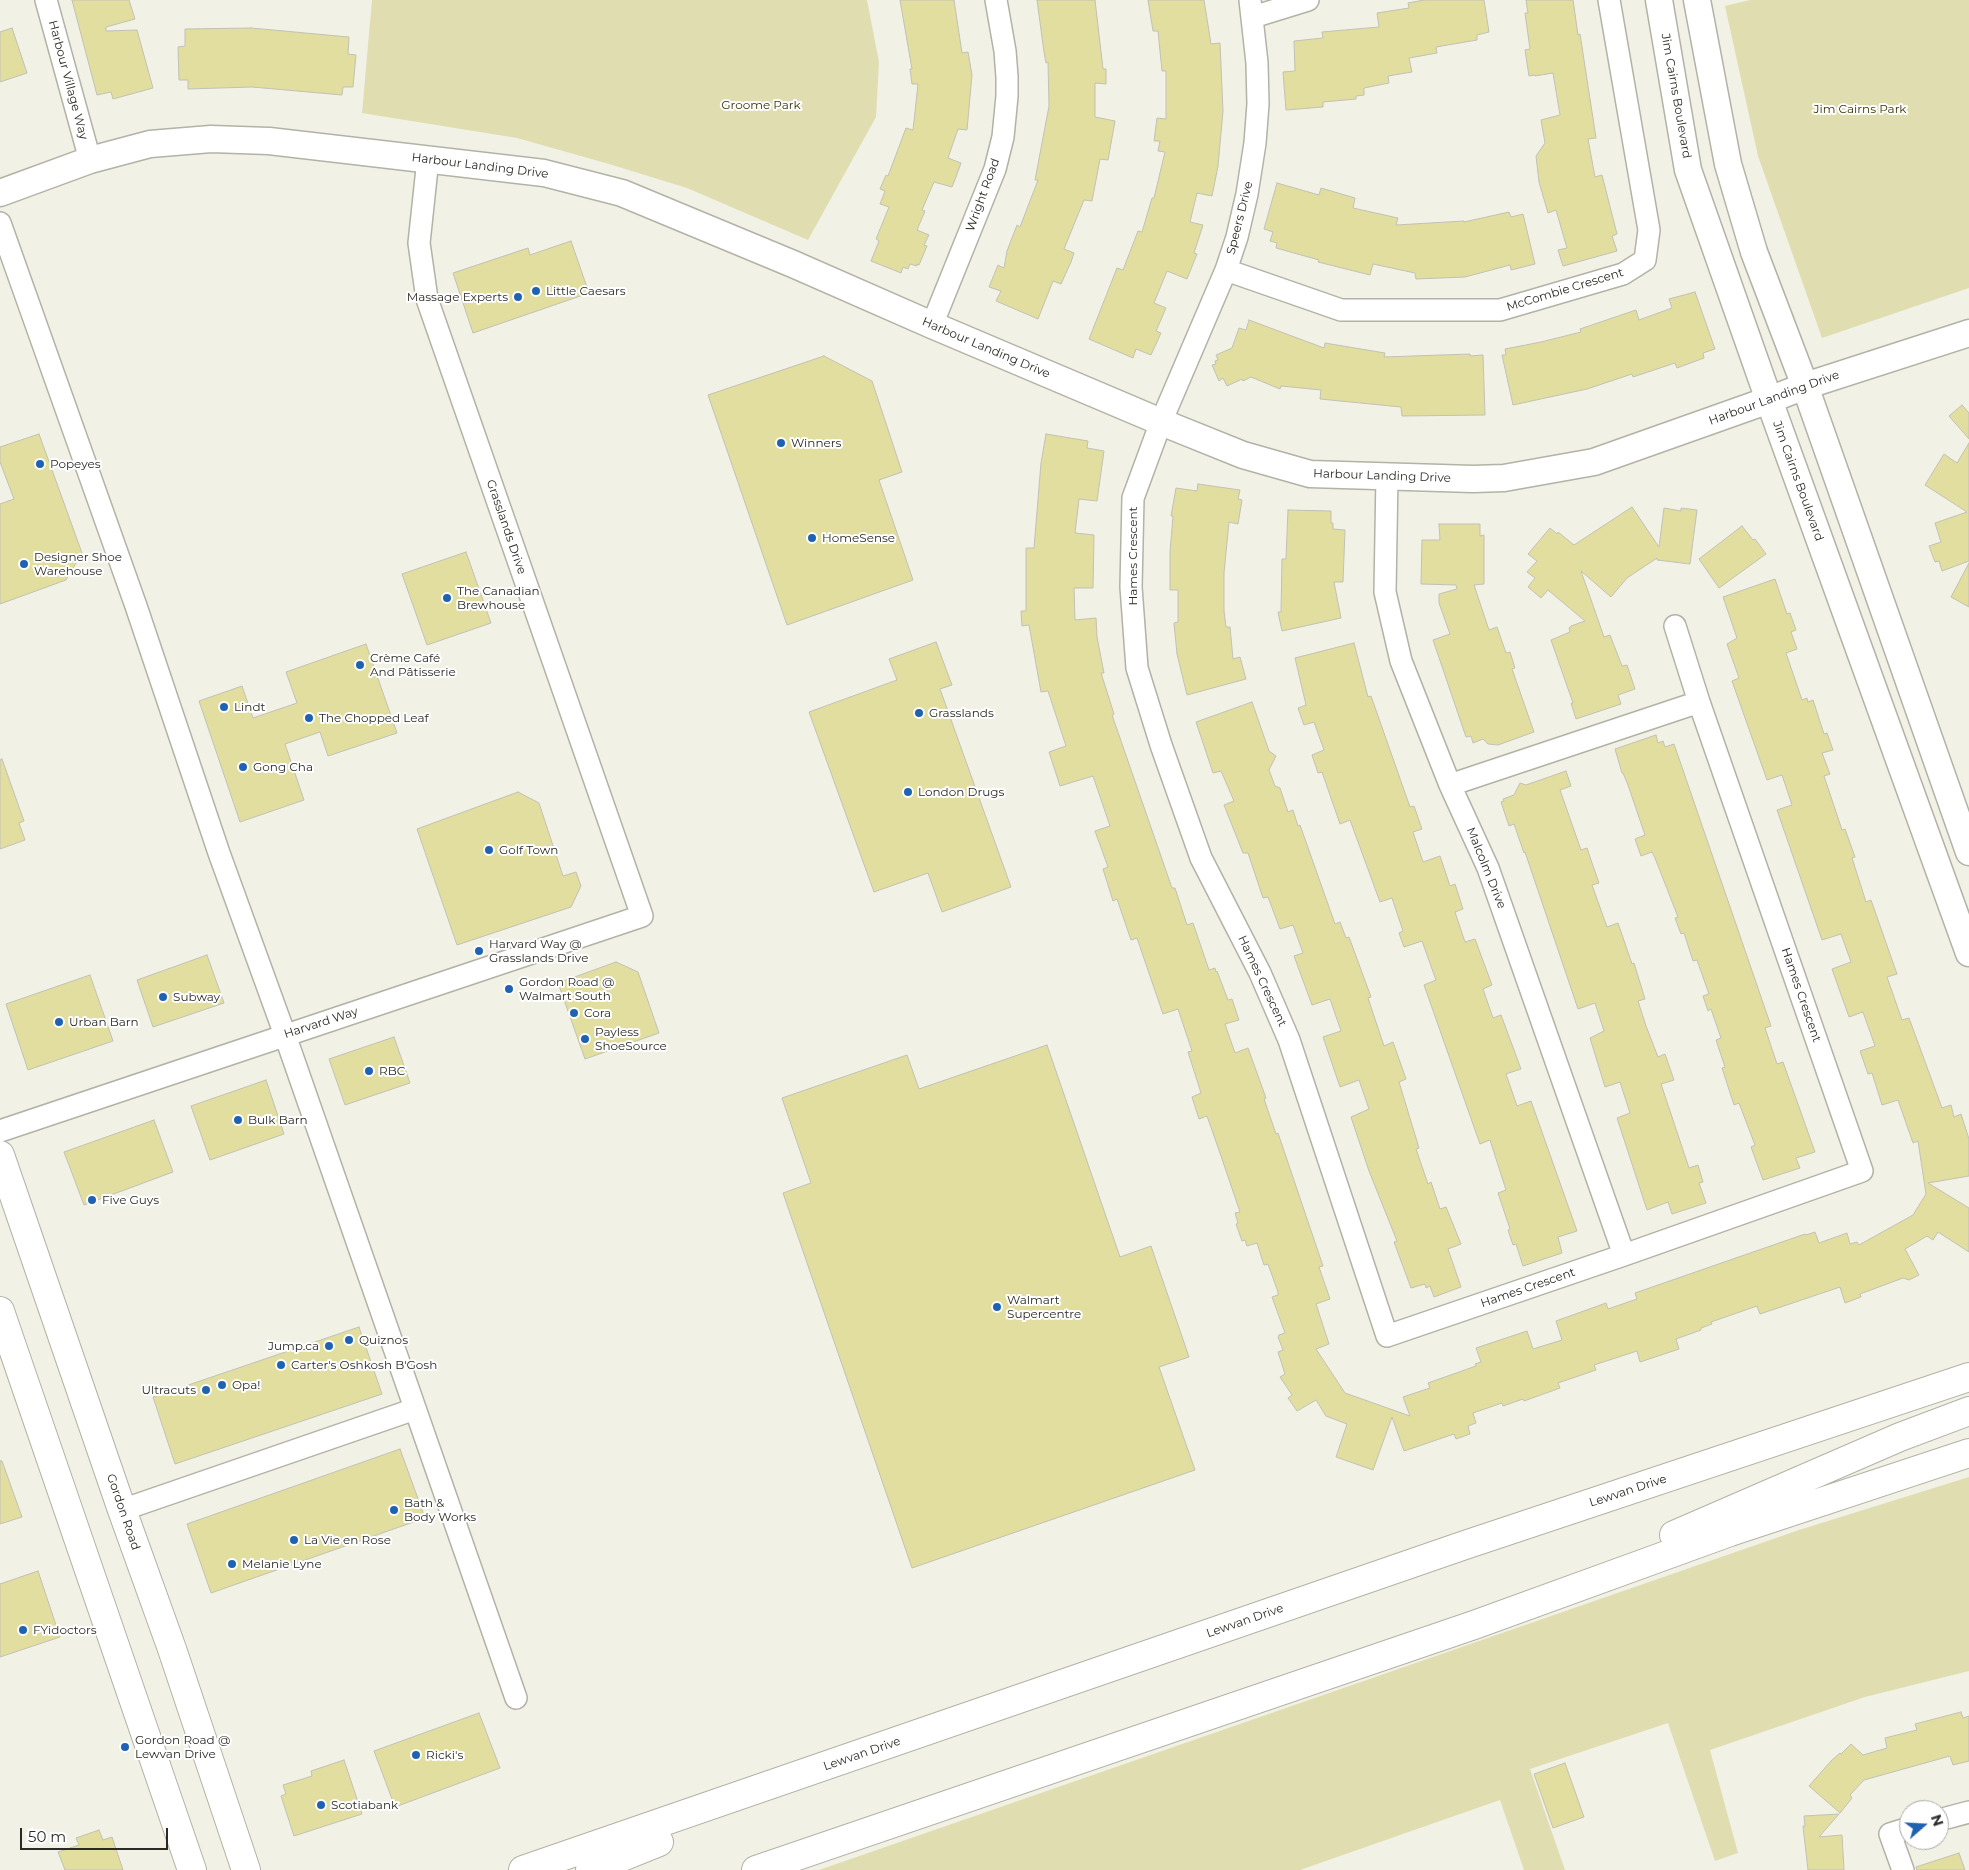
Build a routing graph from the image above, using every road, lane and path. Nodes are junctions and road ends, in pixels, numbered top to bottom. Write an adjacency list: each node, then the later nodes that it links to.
1 (46, 0): 9 (street, Harbour Village Way)
2 (996, 0): 13 (street, Wright Road)
3 (1308, 0): 7 (street)
4 (1609, 0): 12 (street, McCombie Crescent)
5 (1659, 0): 16 (street, Jim Cairns Boulevard)
6 (1697, 0): 15 (street)
7 (1252, 8): 12 (street, Speers Drive)
8 (428, 159): 9 (street, Harbour Landing Drive); 13 (street, Harbour Landing Drive); 23 (street, Grasslands Drive)
9 (90, 160): 10 (street, Harbour Landing Drive)
10 (0, 193)
11 (0, 223): 25 (street)
12 (1226, 270): 17 (street, Speers Drive)
13 (932, 325): 17 (street, Harbour Landing Drive)
14 (1969, 333): 15 (street, Harbour Landing Drive)
15 (1804, 386): 16 (street, Harbour Landing Drive); 22 (street)
16 (1769, 400): 18 (street, Harbour Landing Drive); 24 (street, Jim Cairns Boulevard)
17 (1161, 422): 18 (street, Harbour Landing Drive); 28 (street, Hames Crescent)
18 (1387, 475): 21 (street, Malcolm Drive)
19 (1676, 626): 20 (street)
20 (1699, 702): 21 (street); 28 (street, Hames Crescent)
21 (1450, 785): 28 (street, Malcolm Drive)
22 (1969, 852)
23 (642, 916): 25 (street, Harvard Way)
24 (1969, 953)
25 (285, 1035): 26 (street, Harvard Way); 31 (street)
26 (0, 1131)
27 (0, 1155): 34 (main road, Gordon Road)
28 (1624, 1255)
29 (0, 1311): 41 (main road)
30 (1969, 1377): 37 (main road, Lewvan Drive)
31 (416, 1409): 34 (street); 36 (street)
32 (1969, 1411): 35 (main road)
33 (1969, 1453): 35 (main road)
34 (122, 1510): 42 (main road, Gordon Road)
35 (1474, 1625): 45 (main road)
36 (516, 1698)
37 (898, 1742): 43 (main road, Lewvan Drive); 44 (main road)
38 (1969, 1812): 39 (street)
39 (1949, 1817)
40 (1899, 1831): 46 (street)
41 (192, 1870)
42 (246, 1870)
43 (523, 1870)
44 (590, 1870)
45 (756, 1870)
46 (1903, 1870)

